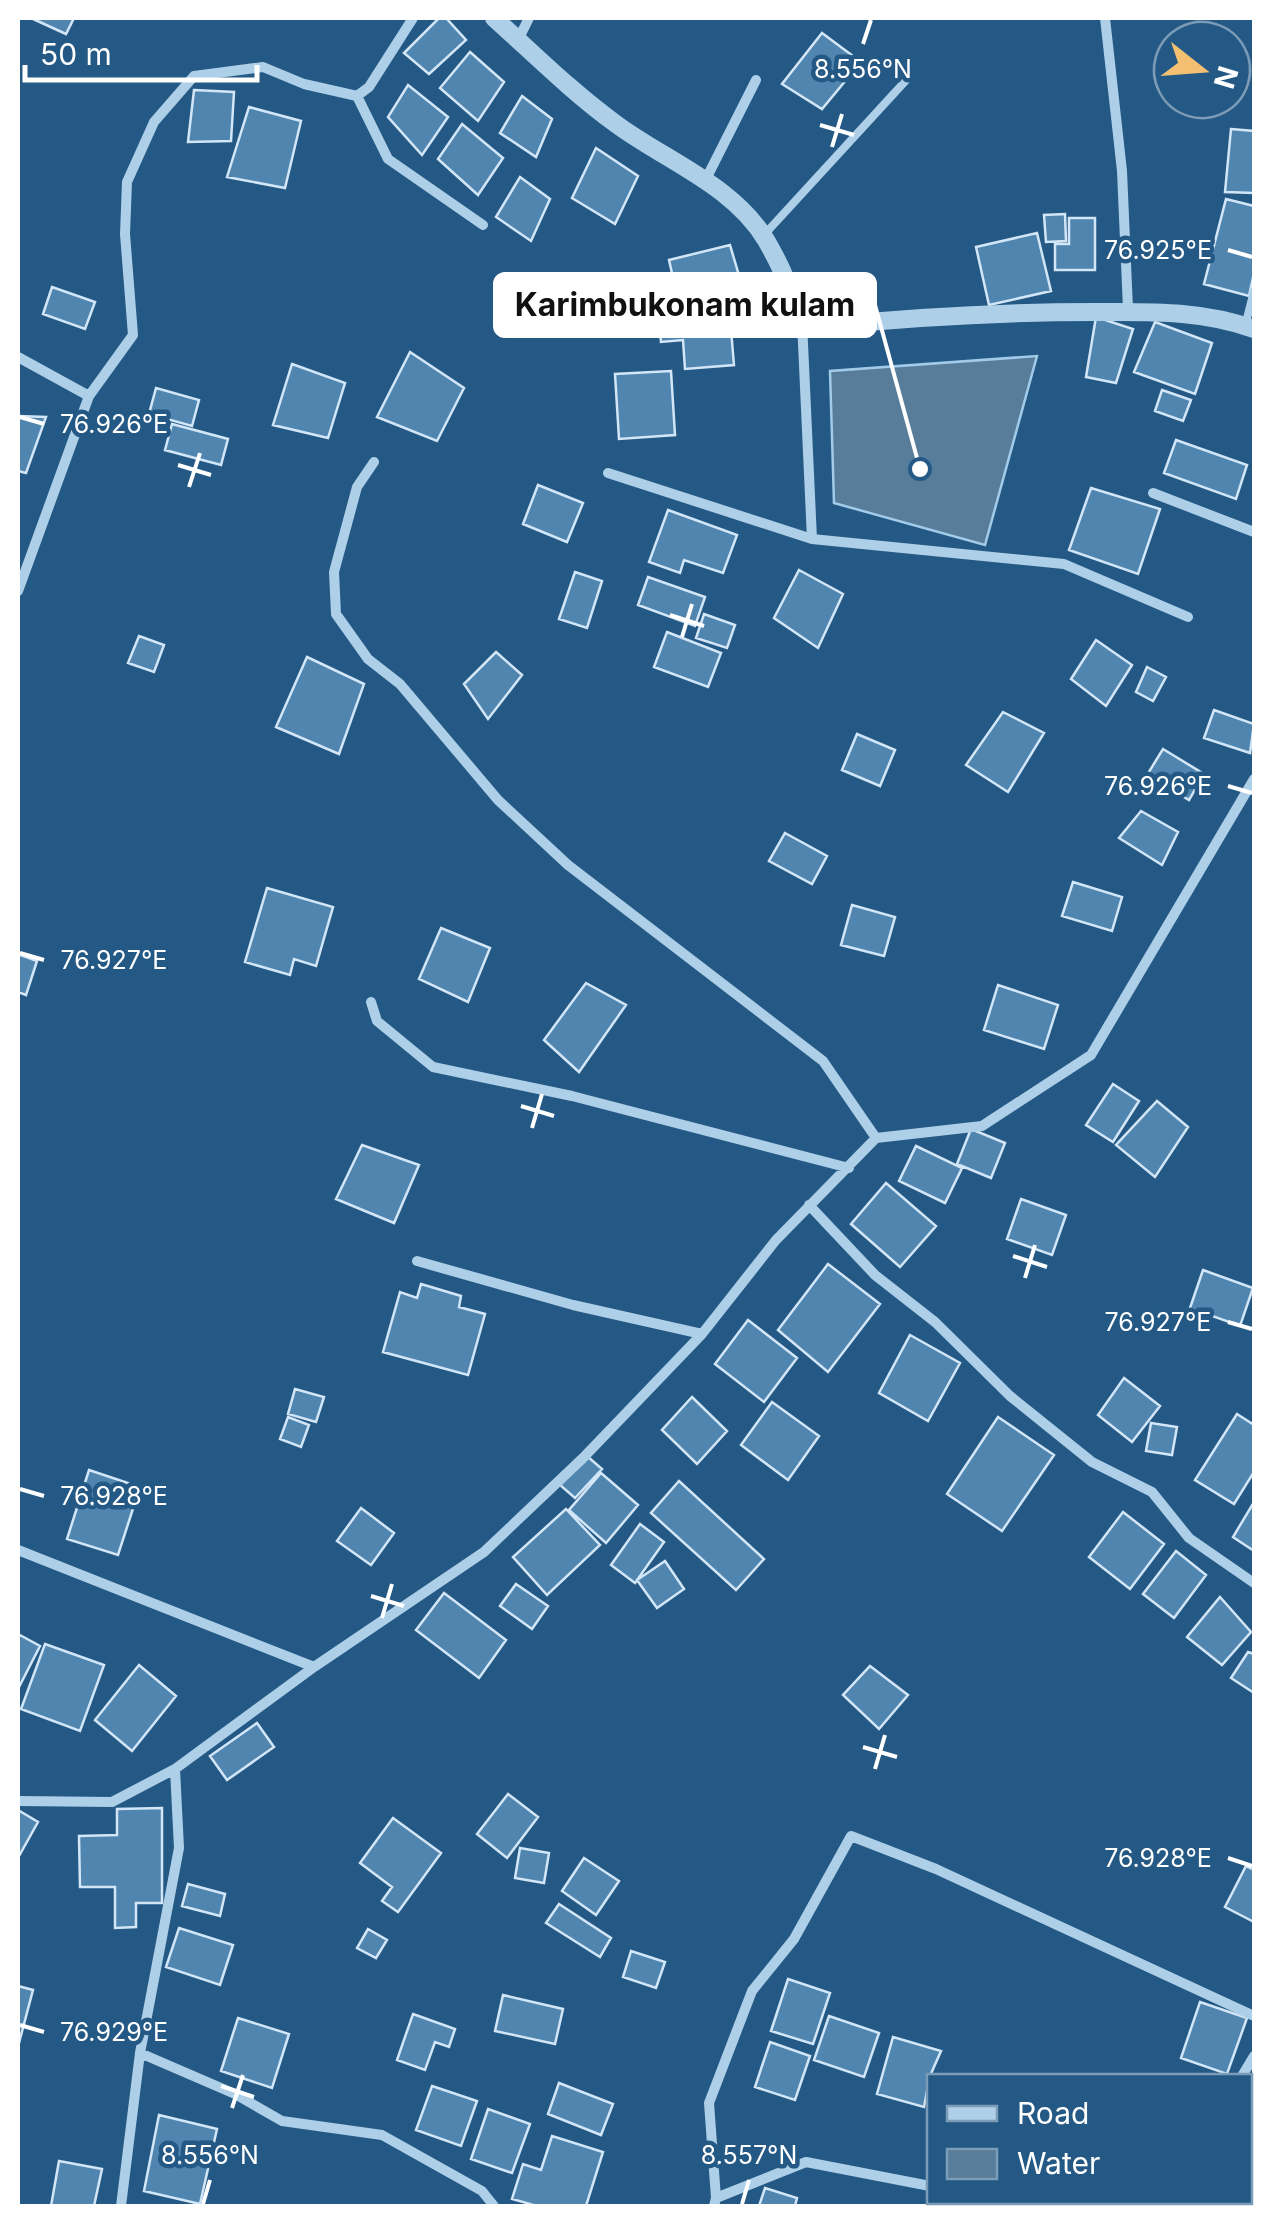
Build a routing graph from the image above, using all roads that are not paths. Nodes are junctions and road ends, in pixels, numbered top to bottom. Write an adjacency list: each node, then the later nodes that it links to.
1 (413, 18): 8 (street)
2 (494, 18): 5 (street)
3 (529, 18): 5 (street)
4 (1105, 18): 13 (street)
5 (518, 40): 9 (street)
6 (910, 76): 11 (lane)
7 (756, 80): 9 (street)
8 (357, 96): 10 (street); 17 (street)
9 (705, 181): 11 (street)
10 (483, 225)
11 (763, 236): 14 (street)
12 (1254, 291): 15 (lane)
13 (1128, 309): 14 (street); 15 (street)
14 (802, 322): 22 (street)
15 (1250, 328)
16 (18, 357): 17 (street)
17 (88, 396): 23 (street)
18 (374, 462): 27 (street)
19 (608, 473): 22 (street)
20 (1153, 493): 21 (street)
21 (1254, 532)
22 (812, 539): 24 (street)
23 (18, 591)
24 (1188, 617)
25 (1254, 779): 27 (street)
26 (371, 1002): 28 (street)
27 (876, 1138): 28 (street)
28 (849, 1168): 29 (street)
29 (809, 1205): 31 (street); 33 (street)
30 (416, 1260): 31 (street)
31 (702, 1334): 34 (street)
32 (18, 1550): 34 (street)
33 (1254, 1583)
34 (314, 1667): 35 (street)
35 (176, 1769): 36 (street); 38 (street)
36 (18, 1801)
37 (1254, 2016): 40 (street)
38 (140, 2053): 41 (street); 42 (street)
39 (927, 2185): 40 (street)
40 (715, 2202)
41 (121, 2206)
42 (494, 2206)

